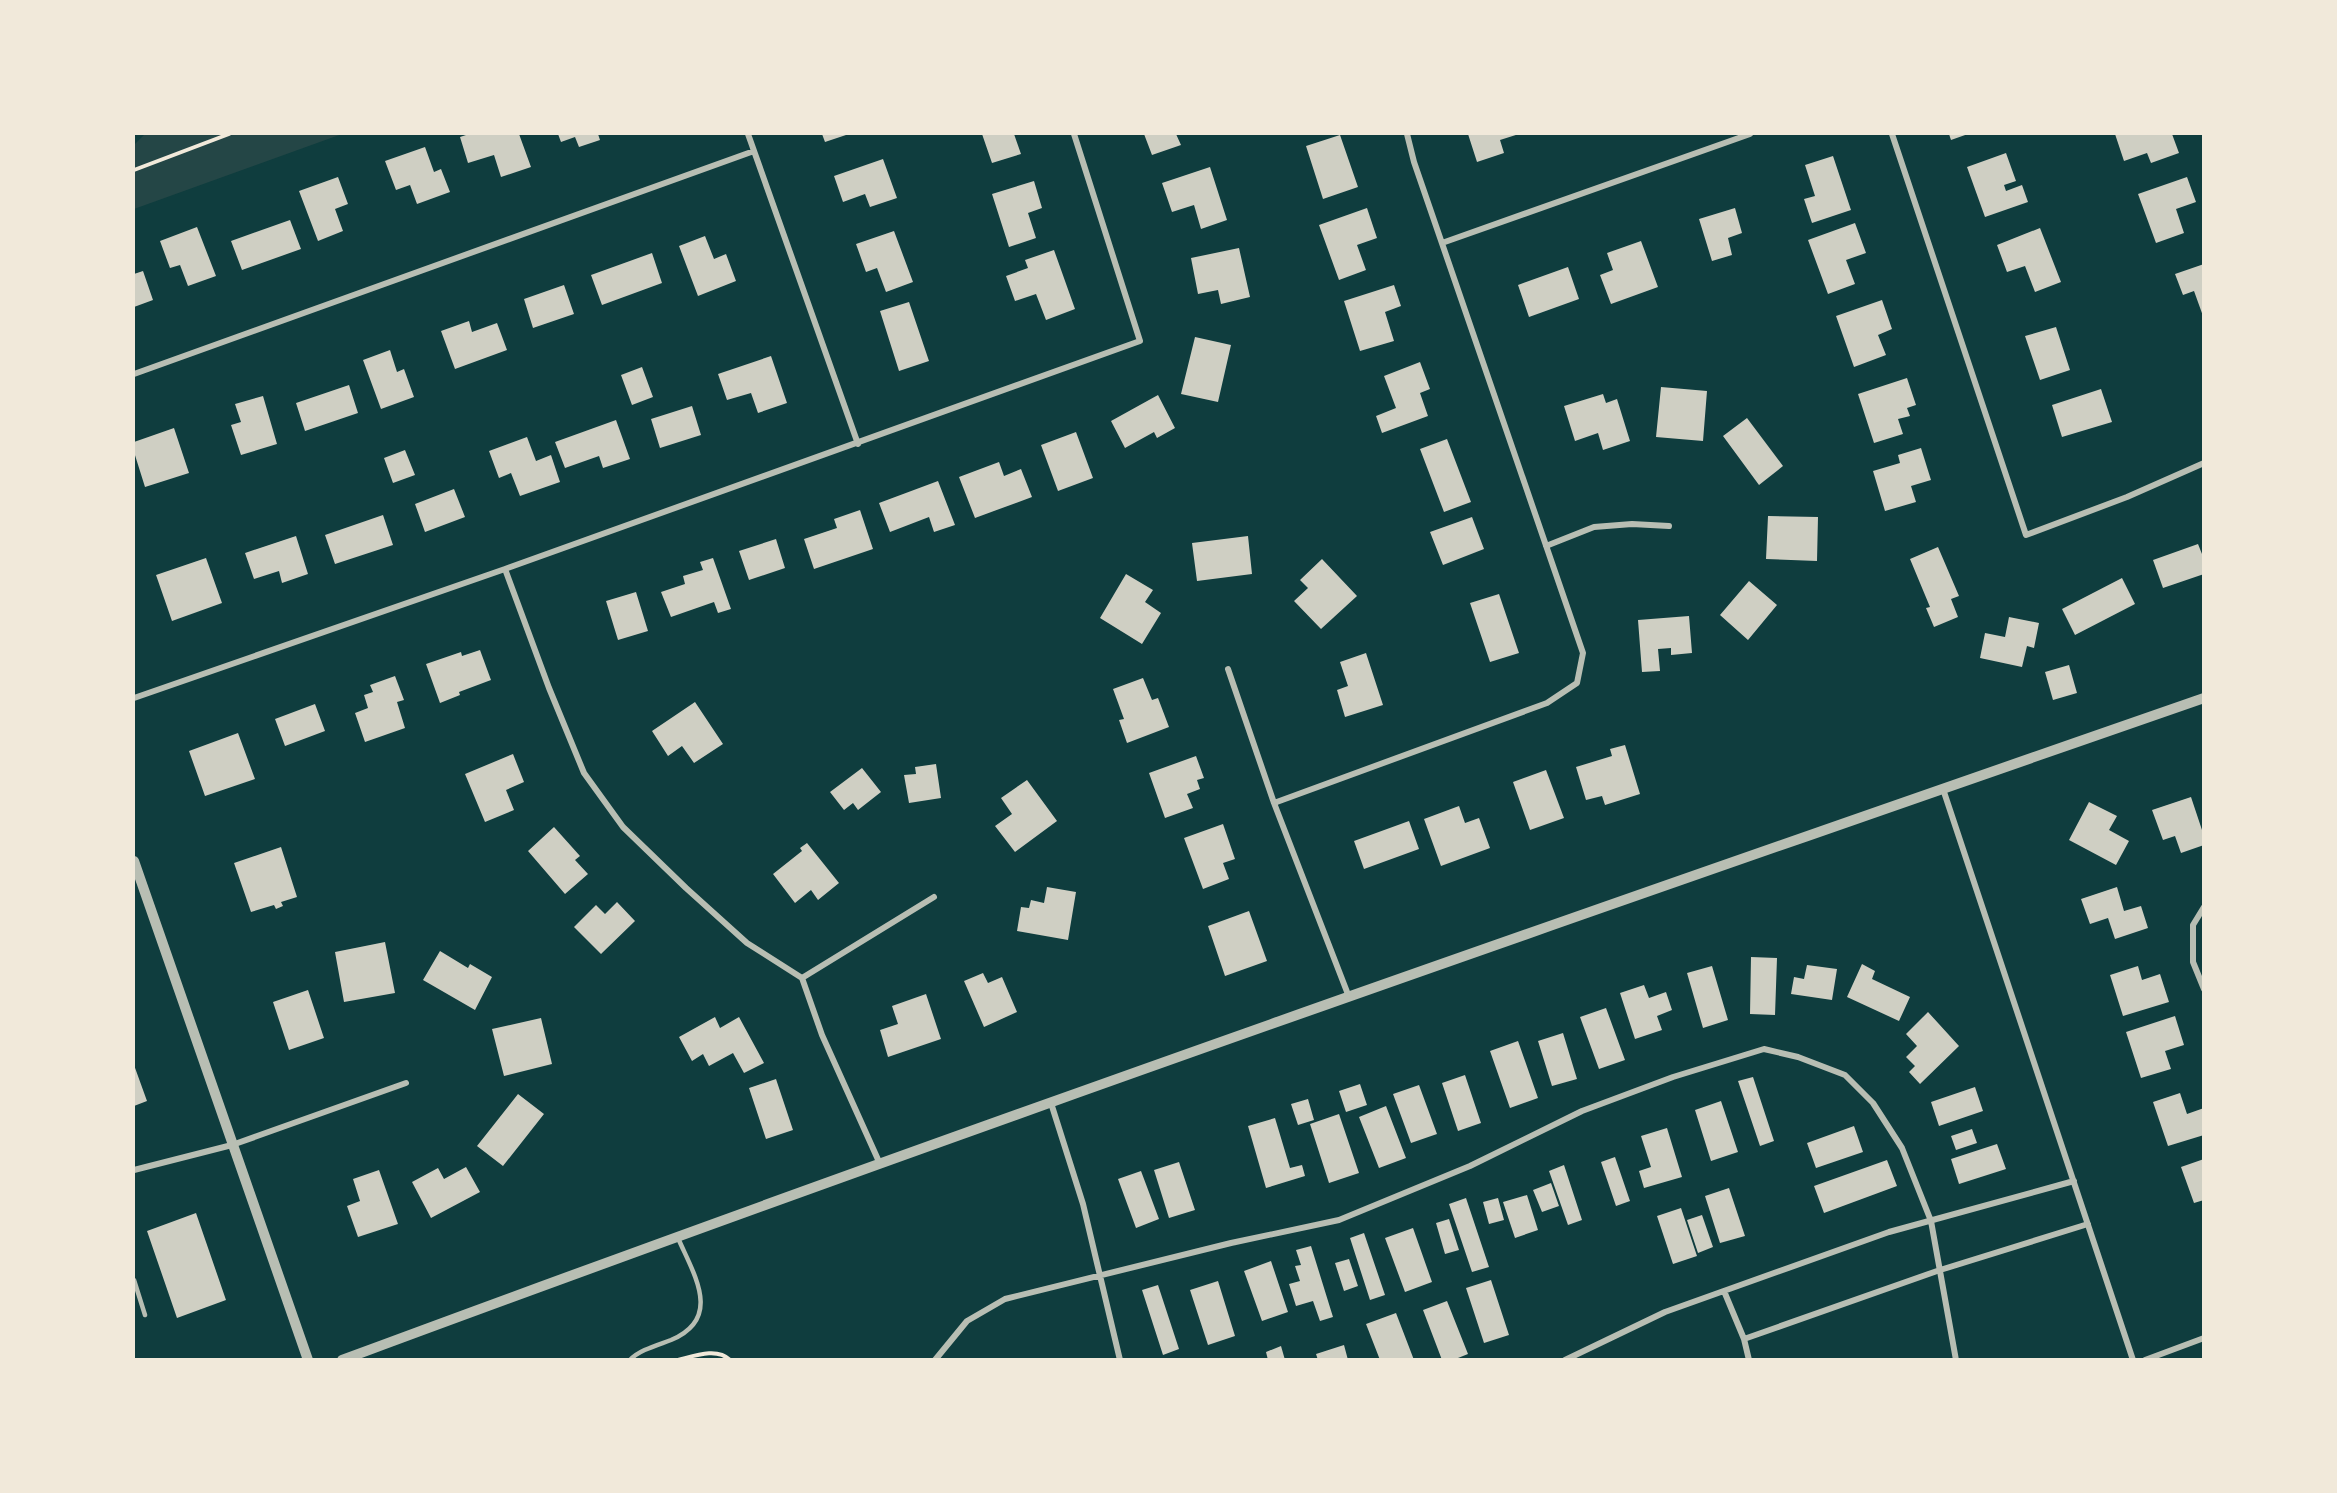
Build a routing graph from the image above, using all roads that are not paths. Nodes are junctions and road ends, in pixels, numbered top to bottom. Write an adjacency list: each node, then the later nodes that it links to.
1 (748, 134): 6 (street)
2 (1074, 134): 9 (street)
3 (1407, 134): 7 (street)
4 (1750, 134): 7 (street)
5 (1892, 134): 10 (street)
6 (753, 151): 8 (street); 9 (street)
7 (1442, 243): 12 (street)
8 (134, 374)
9 (858, 444): 13 (street)
10 (2204, 463)
11 (1669, 526): 12 (street)
12 (1546, 546): 18 (street)
13 (505, 570): 15 (street); 22 (street)
14 (1228, 669): 18 (street)
15 (134, 698)
16 (2204, 698): 17 (street)
17 (1943, 789): 24 (street); 30 (street)
18 (1274, 803): 24 (street)
19 (134, 861): 27 (street)
20 (934, 897): 22 (street)
21 (2204, 907): 23 (street)
22 (802, 978): 28 (street)
23 (2204, 989)
24 (1349, 997): 26 (street)
25 (406, 1083): 27 (street)
26 (1051, 1103): 28 (street); 35 (street)
27 (232, 1145): 29 (street); 42 (street)
28 (880, 1164): 33 (street)
29 (134, 1170)
30 (2074, 1181): 31 (street); 32 (street)
31 (1931, 1221): 34 (street); 35 (street); 37 (street)
32 (2088, 1224): 34 (street); 49 (street)
33 (677, 1236): 43 (street); 44 (lane)
34 (1940, 1270): 40 (street); 48 (street)
35 (1099, 1275): 41 (street); 45 (street)
36 (134, 1280): 38 (lane)
37 (1724, 1291): 40 (street); 46 (street)
38 (145, 1315)
39 (2204, 1338): 50 (street)
40 (1744, 1339): 47 (street)
41 (935, 1358)
42 (308, 1359)
43 (342, 1359)
44 (630, 1359)
45 (1120, 1359)
46 (1565, 1359)
47 (1749, 1359)
48 (1956, 1359)
49 (2133, 1359)
50 (2145, 1359)

